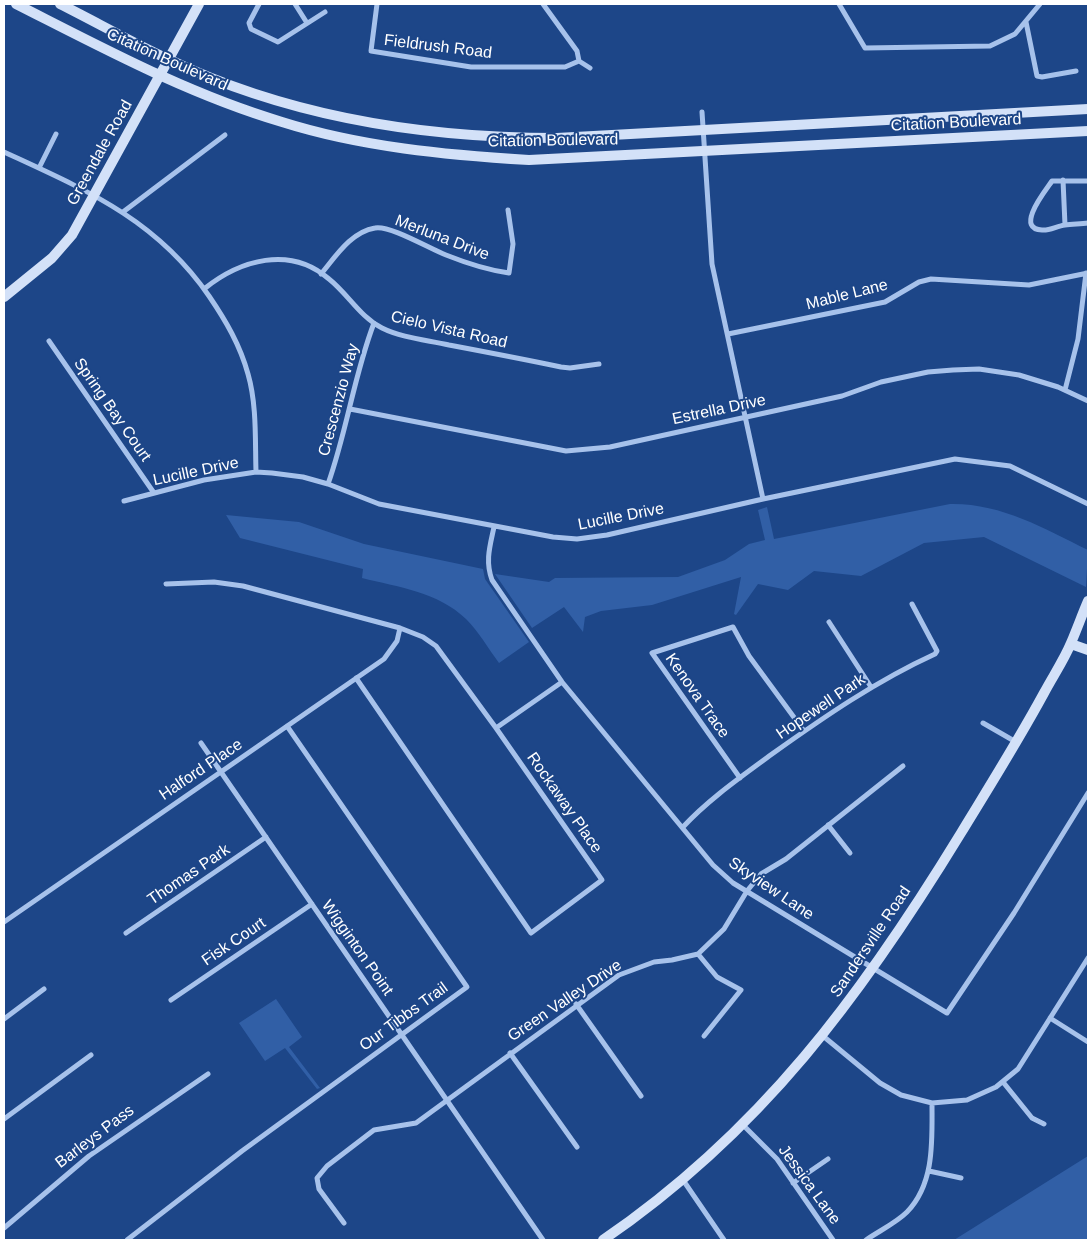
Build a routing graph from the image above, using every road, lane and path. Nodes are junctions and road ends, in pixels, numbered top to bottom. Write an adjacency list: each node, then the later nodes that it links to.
1 (16, 4): 17 (main road, Citation Boulevard)
2 (60, 4): 13 (main road, Citation Boulevard)
3 (199, 4): 13 (main road, Greendale Road)
4 (258, 4): 12 (street)
5 (295, 4): 12 (street)
6 (377, 4): 14 (street, Fieldrush Road)
7 (543, 4): 14 (street)
8 (839, 4): 11 (street)
9 (1040, 4): 11 (street)
10 (325, 12): 12 (street)
11 (1026, 22): 16 (street)
12 (307, 23)
13 (168, 60): 17 (main road, Greendale Road); 20 (main road, Citation Boulevard)
14 (579, 60): 15 (street)
15 (590, 68)
16 (1076, 71)
17 (159, 77): 24 (main road, Citation Boulevard); 29 (main road, Greendale Road)
18 (1088, 109): 20 (main road, Citation Boulevard)
19 (702, 112): 20 (street)
20 (703, 131): 24 (street)
21 (1088, 131): 24 (main road, Citation Boulevard)
22 (56, 134): 26 (street)
23 (225, 135): 31 (street)
24 (704, 151): 39 (street)
25 (4, 152): 26 (street)
26 (39, 168): 29 (street)
27 (1063, 180): 28 (street); 33 (street); 33 (street)
28 (1088, 181)
29 (95, 196): 31 (street); 37 (main road, Greendale Road)
30 (508, 210): 35 (street, Merluna Drive)
31 (123, 212): 36 (street)
32 (1088, 223): 33 (street)
33 (1065, 225)
34 (1087, 273): 39 (street, Mable Lane); 42 (street)
35 (321, 274): 36 (street, Cielo Vista Road); 38 (street, Cielo Vista Road)
36 (204, 289): 46 (street)
37 (4, 297)
38 (374, 323): 41 (street, Cielo Vista Road); 44 (street, Crescenzio Way)
39 (728, 334): 45 (street)
40 (49, 341): 48 (street, Spring Bay Court)
41 (599, 364)
42 (1066, 390): 43 (street, Estrella Drive); 45 (street, Estrella Drive)
43 (1088, 402)
44 (350, 409): 45 (street, Estrella Drive); 47 (street, Crescenzio Way)
45 (744, 417): 49 (street)
46 (256, 472): 47 (street, Lucille Drive); 48 (street, Lucille Drive)
47 (328, 484): 52 (street, Lucille Drive)
48 (154, 493): 50 (street, Lucille Drive)
49 (763, 499): 51 (street, Lucille Drive); 52 (street, Lucille Drive)
50 (124, 501)
51 (1088, 504)
52 (494, 527): 61 (street, Skyview Lane)
53 (166, 584): 57 (street, Rockaway Place)
54 (1088, 601): 58 (main road, Sandersville Road)
55 (912, 604): 62 (street, Hopewell Park)
56 (829, 622): 62 (street)
57 (400, 628): 60 (street, Halford Place); 65 (street, Rockaway Place)
58 (1071, 644): 59 (main road); 68 (main road, Sandersville Road)
59 (1088, 650)
60 (356, 678): 64 (street, Halford Place); 65 (street, Rockaway Place)
61 (562, 682): 65 (street); 74 (street, Skyview Lane)
62 (871, 686): 66 (street, Hopewell Park)
63 (983, 723): 68 (street)
64 (287, 726): 70 (street, Halford Place); 89 (street, Our Tibbs Trail)
65 (496, 728)
66 (804, 731): 71 (street, Hopewell Park); 71 (street, Kenova Trace)
67 (201, 743): 70 (street, Wigginton Point)
68 (1016, 743): 83 (main road, Sandersville Road)
69 (903, 766): 73 (street)
70 (220, 771): 75 (street, Wigginton Point); 79 (street, Halford Place)
71 (740, 778): 74 (street, Hopewell Park)
72 (1088, 793): 83 (street, Skyview Lane)
73 (828, 825): 76 (street); 77 (street)
74 (683, 827): 77 (street, Skyview Lane)
75 (266, 837): 78 (street, Wigginton Point); 80 (street, Thomas Park)
76 (850, 853)
77 (747, 891): 81 (street); 83 (street, Skyview Lane)
78 (312, 904): 85 (street, Fisk Court); 89 (street, Wigginton Point)
79 (4, 922)
80 (126, 933)
81 (698, 954): 86 (street, Green Valley Drive); 90 (street)
82 (1088, 958): 87 (street)
83 (872, 968): 91 (main road, Sandersville Road)
84 (44, 990): 88 (street)
85 (171, 1000)
86 (576, 1004): 93 (street, Green Valley Drive); 97 (street)
87 (1050, 1018): 92 (street); 96 (street)
88 (4, 1019)
89 (402, 1035): 98 (street, Wigginton Point); 111 (street, Our Tibbs Trail)
90 (704, 1036)
91 (823, 1036): 99 (street); 101 (main road, Sandersville Road)
92 (1088, 1042)
93 (510, 1053): 98 (street, Green Valley Drive); 103 (street)
94 (92, 1055): 100 (street)
95 (208, 1074): 110 (street, Barleys Pass)
96 (1003, 1082): 99 (street); 102 (street)
97 (641, 1096)
98 (447, 1101): 109 (street, Green Valley Drive); 112 (street, Wigginton Point)
99 (932, 1103): 105 (street)
100 (4, 1119)
101 (743, 1124): 107 (main road, Sandersville Road); 108 (street, Jessica Lane)
102 (1044, 1124)
103 (577, 1147)
104 (828, 1159): 108 (street)
105 (929, 1171): 106 (street); 116 (street)
106 (961, 1178)
107 (682, 1180): 113 (main road, Sandersville Road); 114 (street)
108 (793, 1183): 115 (street, Jessica Lane)
109 (344, 1223)
110 (4, 1228)
111 (127, 1240)
112 (543, 1240)
113 (603, 1240)
114 (724, 1240)
115 (833, 1240)
116 (866, 1240)

